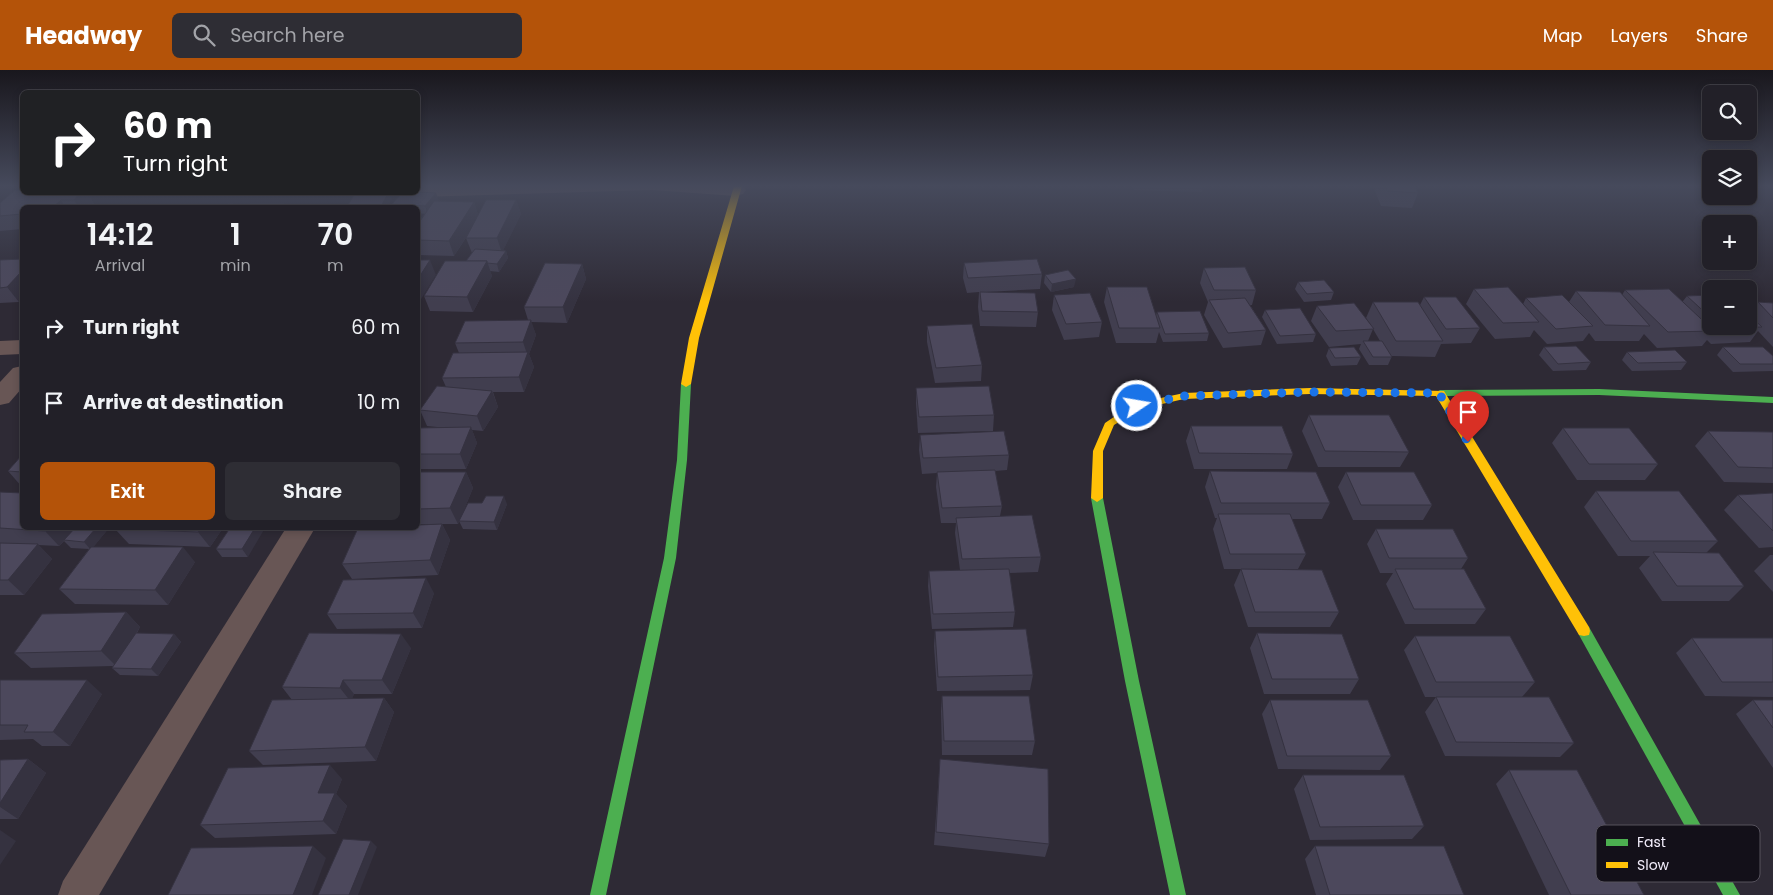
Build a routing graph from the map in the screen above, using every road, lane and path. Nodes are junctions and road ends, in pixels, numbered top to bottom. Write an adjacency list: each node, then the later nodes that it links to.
1 (727, 224): 12 (street)
2 (20, 347): 3 (street)
3 (0, 348)
4 (20, 376): 6 (street)
5 (1439, 393): 7 (street); 9 (street); 13 (street)
6 (0, 396)
7 (1770, 404)
8 (300, 530): 11 (street)
9 (1693, 825)
10 (1725, 882): 14 (street)
11 (77, 895)
12 (598, 895)
13 (1178, 895)
14 (1732, 895)

